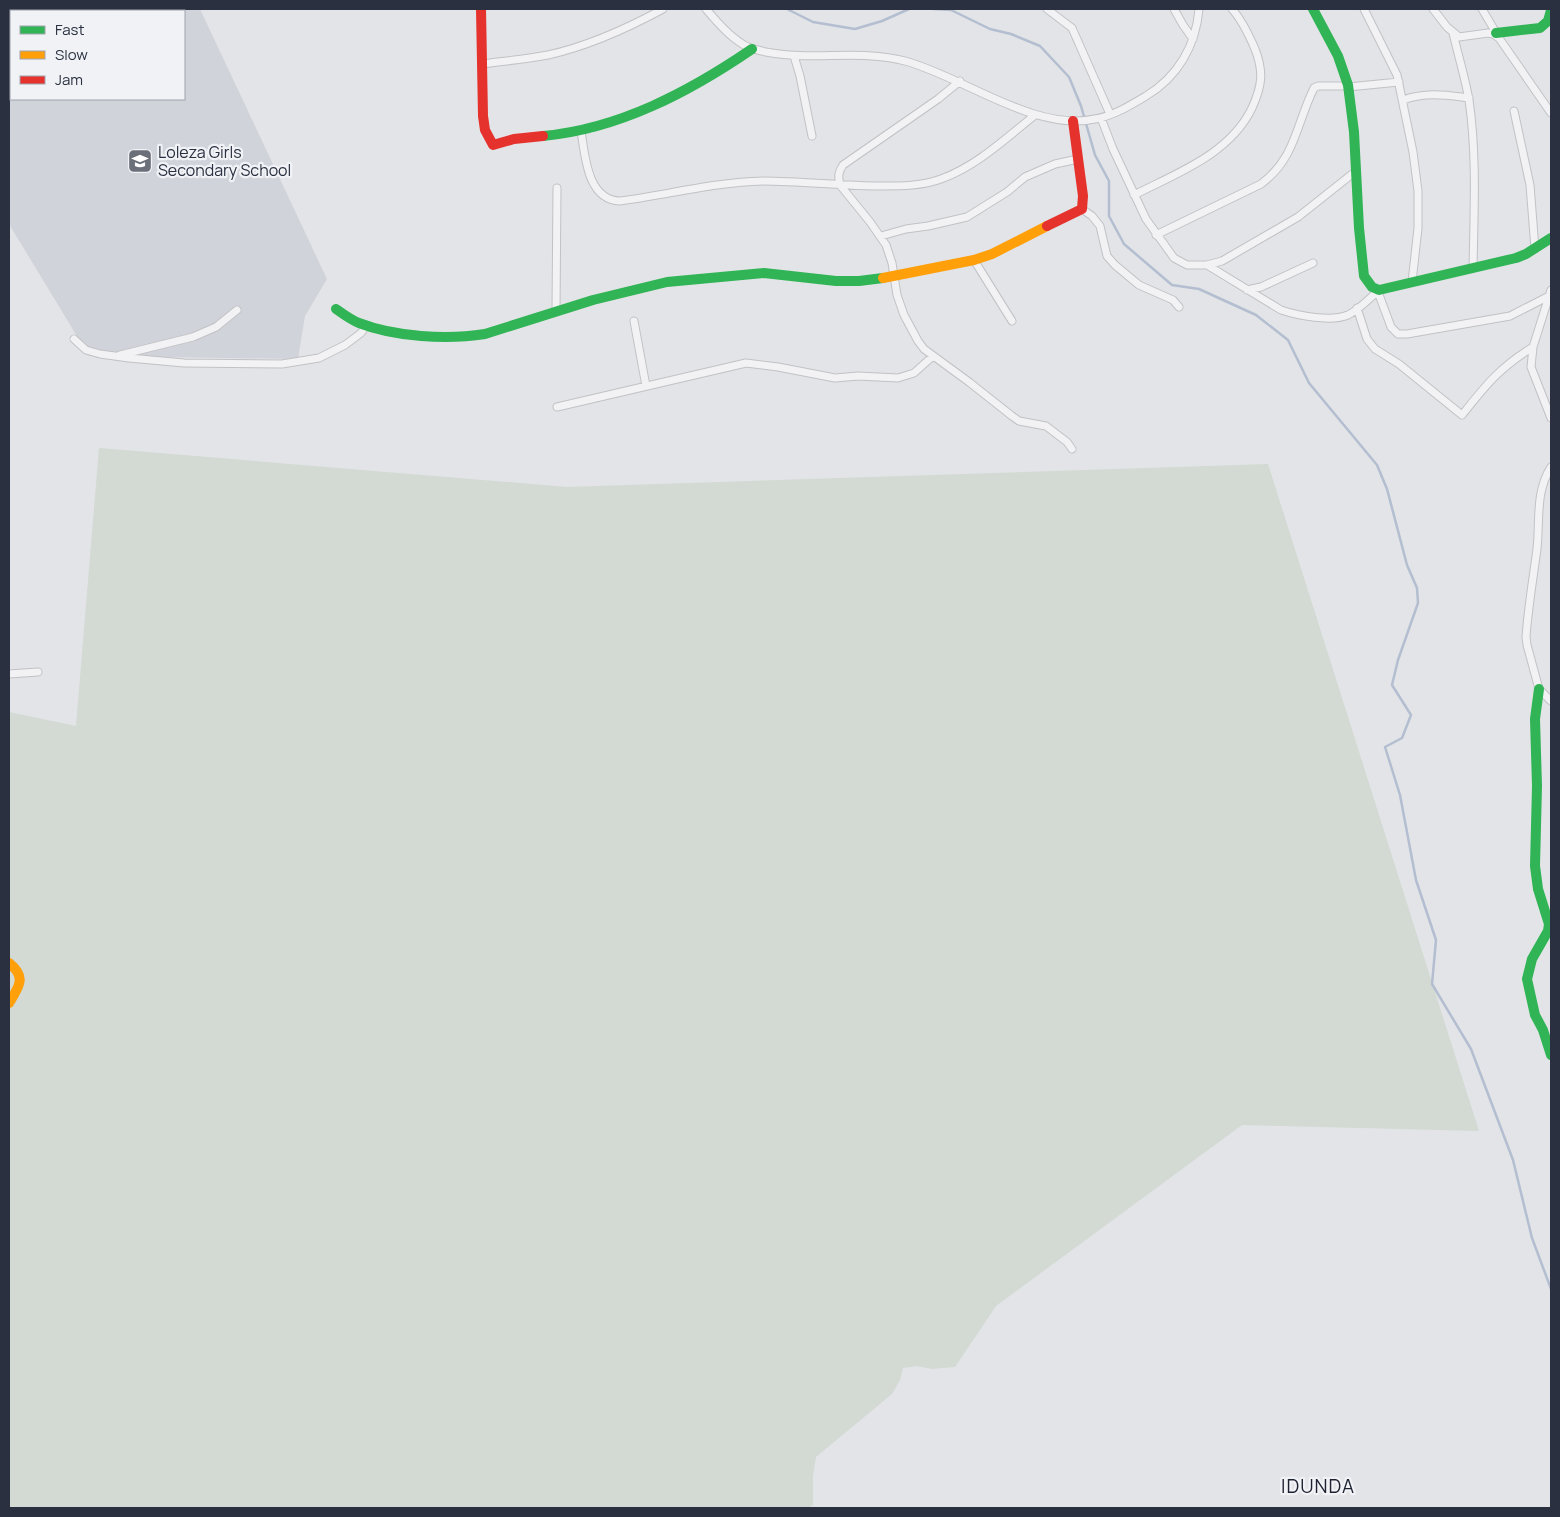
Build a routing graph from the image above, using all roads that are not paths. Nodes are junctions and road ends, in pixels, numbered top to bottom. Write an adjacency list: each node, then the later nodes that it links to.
1 (481, 9): 18 (street)
2 (663, 9): 18 (street)
3 (706, 9): 16 (street)
4 (1046, 9): 26 (street)
5 (1174, 9): 15 (street)
6 (1200, 9): 15 (street)
7 (1232, 9): 36 (street)
8 (1313, 9): 21 (street)
9 (1364, 9): 20 (street)
10 (1433, 9): 13 (street)
11 (1482, 9): 14 (street)
12 (1551, 10): 14 (street)
13 (1453, 33): 14 (street); 22 (street)
14 (1498, 36): 25 (street)
15 (1193, 39): 26 (street)
16 (752, 49): 17 (street); 30 (street)
17 (794, 56): 19 (street); 31 (street)
18 (483, 64): 30 (street)
19 (960, 81): 27 (street); 34 (street)
20 (1399, 82): 21 (street); 23 (street)
21 (1348, 87): 33 (street); 38 (street)
22 (1468, 98): 23 (street); 45 (street)
23 (1403, 100): 47 (street)
24 (1514, 111): 41 (street)
25 (1551, 113)
26 (1110, 114): 28 (street)
27 (1035, 115): 29 (street); 34 (street)
28 (1097, 119): 29 (street); 36 (street)
29 (1073, 121): 32 (street)
30 (581, 131): 34 (street)
31 (812, 136)
32 (1078, 159): 37 (street); 39 (street)
33 (1356, 171): 44 (street); 49 (street)
34 (840, 185): 39 (street)
35 (557, 188): 55 (street)
36 (1134, 195): 38 (street)
37 (1082, 209): 42 (street); 51 (street)
38 (1156, 235): 44 (street)
39 (880, 236): 46 (street)
40 (1551, 238): 41 (street)
41 (1535, 249): 45 (street)
42 (974, 260): 46 (street); 57 (street)
43 (1313, 262): 48 (street)
44 (1207, 265): 48 (street)
45 (1473, 268): 47 (street)
46 (894, 276): 55 (street); 62 (street)
47 (1412, 282): 49 (street)
48 (1247, 290): 52 (street)
49 (1378, 291): 50 (street); 52 (street)
50 (1550, 293): 60 (street)
51 (1180, 307)
52 (1358, 308): 60 (street)
53 (336, 309): 58 (street)
54 (237, 310): 61 (street)
55 (556, 311): 58 (street)
56 (634, 321): 63 (street)
57 (1012, 321)
58 (366, 326): 61 (street)
59 (74, 339): 61 (street)
60 (1533, 348): 65 (street)
61 (116, 356)
62 (933, 356): 63 (street); 66 (street)
63 (646, 386): 64 (street)
64 (557, 407)
65 (1551, 418)
66 (1072, 449)
67 (1551, 467): 70 (street)
68 (38, 672): 69 (street)
69 (9, 674)
70 (1539, 689): 71 (street); 74 (street)
71 (1551, 701)
72 (9, 963): 73 (street)
73 (9, 1003)
74 (1551, 1056)

